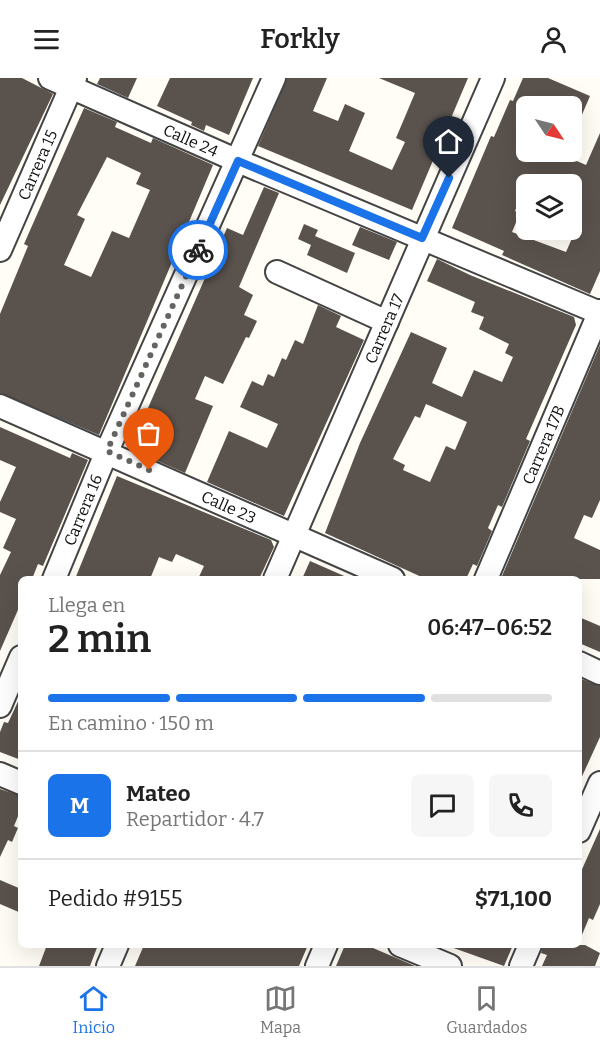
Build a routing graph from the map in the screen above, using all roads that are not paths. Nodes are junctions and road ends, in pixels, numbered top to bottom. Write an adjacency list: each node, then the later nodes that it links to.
1 (50, 78): 4 (street, Calle 24)
2 (274, 78): 5 (street, Carrera 16)
3 (492, 78): 6 (street, Carrera 17)
4 (73, 82): 5 (street, Calle 24); 7 (street, Carrera 15)
5 (238, 161): 6 (street, Calle 24); 12 (street, Carrera 16)
6 (422, 238): 9 (street, Calle 24); 10 (street, Carrera 17)
7 (0, 250)
8 (277, 272): 10 (street)
9 (600, 312): 17 (street, Carrera 17B)
10 (387, 322): 13 (street, Carrera 17)
11 (0, 406): 12 (street, Calle 23)
12 (107, 451): 13 (street, Calle 23); 14 (street, Carrera 16)
13 (294, 535): 15 (street, Carrera 17); 16 (street, Calle 23)
14 (55, 576)
15 (276, 576)
16 (386, 576)
17 (487, 576)
18 (18, 664): 21 (street)
19 (582, 664): 20 (street)
20 (600, 673)
21 (0, 706)
22 (0, 774): 23 (street)
23 (18, 782)
24 (600, 783): 25 (street)
25 (582, 824)
26 (116, 948): 30 (street)
27 (325, 948): 31 (street)
28 (407, 948): 32 (street)
29 (529, 948): 33 (street)
30 (108, 966)
31 (317, 966)
32 (450, 966)
33 (521, 966)

